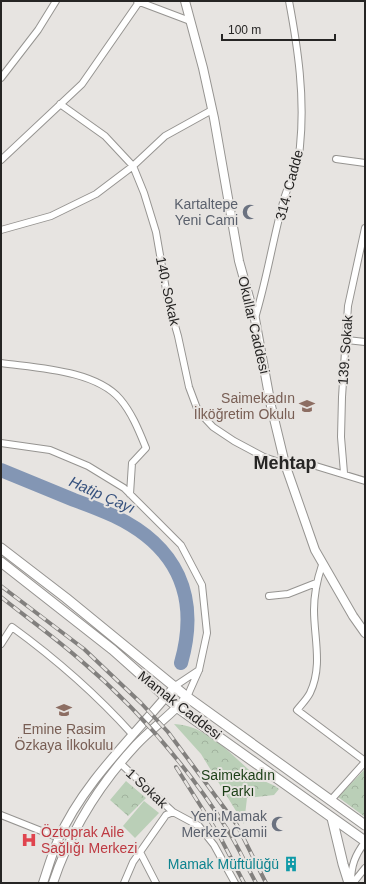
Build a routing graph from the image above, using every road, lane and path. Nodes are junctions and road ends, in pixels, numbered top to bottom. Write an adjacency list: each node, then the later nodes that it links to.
1 (56, 1): 6 (street)
2 (138, 1): 5 (street); 7 (street)
3 (184, 1): 5 (street, Okullar Caddesi)
4 (289, 1): 15 (street, 314. Cadde)
5 (190, 21): 8 (street, Okullar Caddesi)
6 (1, 78)
7 (60, 104): 10 (street); 12 (street, 140. Sokak)
8 (212, 110): 12 (street); 15 (street, Okullar Caddesi)
9 (336, 159): 11 (street)
10 (1, 160)
11 (365, 163)
12 (133, 166): 14 (street); 22 (street, 140. Sokak)
13 (365, 228): 16 (street, 139. Sokak)
14 (1, 230)
15 (255, 319): 22 (street, Okullar Caddesi)
16 (347, 340): 17 (street); 23 (street, 139. Sokak)
17 (365, 342)
18 (1, 363): 20 (street)
19 (133, 406): 20 (street)
20 (125, 407): 25 (street)
21 (1, 443): 25 (street)
22 (285, 464): 23 (street, 140. Sokak); 28 (street, Okullar Caddesi)
23 (344, 474): 24 (street, 140. Sokak)
24 (365, 481)
25 (130, 494): 33 (street)
26 (1, 548): 34 (main road, Mamak Caddesi)
27 (1, 562): 36 (main road, Mamak Caddesi)
28 (322, 565): 29 (street); 31 (street, Okullar Caddesi)
29 (316, 583): 30 (street); 39 (street)
30 (269, 596)
31 (365, 633)
32 (1, 644): 38 (street)
33 (199, 670): 34 (street); 35 (street)
34 (175, 686): 35 (main road, Mamak Caddesi); 36 (street)
35 (187, 697): 37 (street); 41 (main road, Mamak Caddesi)
36 (165, 698): 37 (main road, Mamak Caddesi); 38 (street)
37 (178, 708): 40 (street); 44 (main road, Mamak Caddesi)
38 (132, 734): 46 (street)
39 (365, 761): 41 (street)
40 (120, 763): 42 (street, 1 Sokak); 51 (street)
41 (330, 801): 45 (main road, Mamak Caddesi)
42 (173, 812): 48 (street); 54 (street, 1 Sokak)
43 (1, 815): 46 (street)
44 (332, 818): 47 (main road, Mamak Caddesi); 55 (main road)
45 (365, 825)
46 (59, 838): 50 (street)
47 (365, 841): 55 (street)
48 (140, 852): 52 (street); 53 (street)
49 (365, 868): 55 (street)
50 (43, 883)
51 (53, 883)
52 (124, 883)
53 (156, 883)
54 (235, 883)
55 (351, 883)

